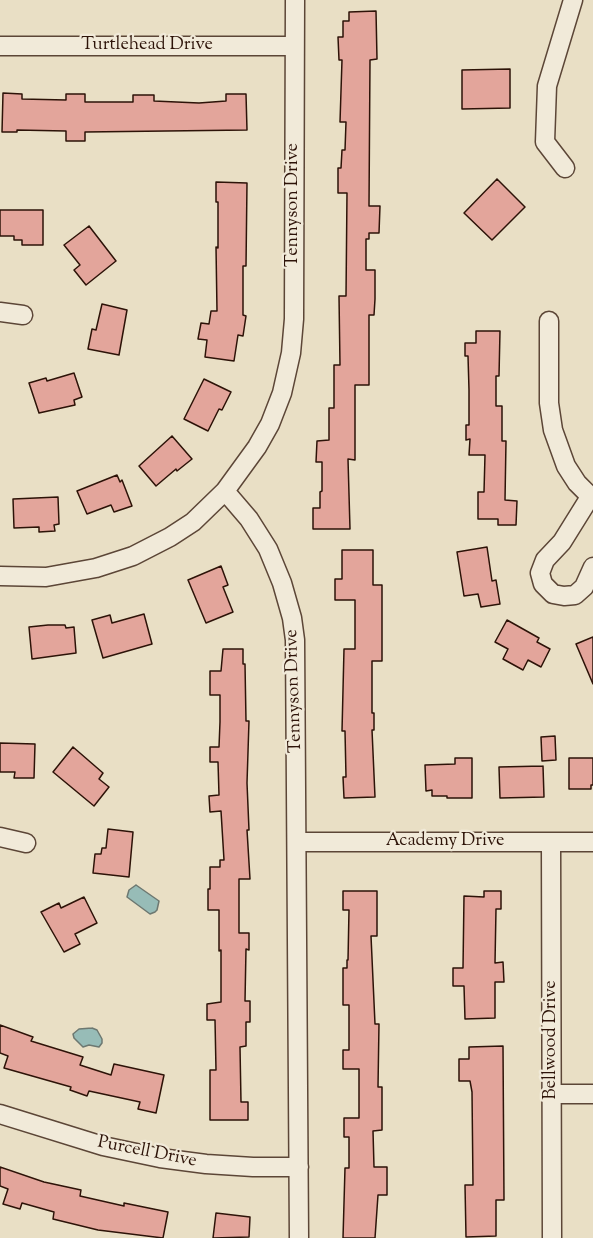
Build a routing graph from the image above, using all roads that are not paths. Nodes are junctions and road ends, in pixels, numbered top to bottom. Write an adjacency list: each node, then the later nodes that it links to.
1 (295, 0): 4 (street, Tennyson Drive)
2 (573, 0): 5 (street)
3 (0, 46): 4 (street, Turtlehead Drive)
4 (294, 46): 9 (street, Tennyson Drive)
5 (565, 168)
6 (0, 312): 7 (street)
7 (23, 315)
8 (549, 321): 10 (street)
9 (225, 491): 12 (street); 14 (street, Tennyson Drive)
10 (592, 498): 11 (street)
11 (593, 567)
12 (0, 576)
13 (0, 837): 17 (street)
14 (297, 842): 15 (street, Academy Drive); 21 (street, Tennyson Drive)
15 (551, 842): 16 (street, Academy Drive); 18 (street, Bellwood Drive)
16 (593, 842)
17 (26, 843)
18 (552, 1094): 19 (street); 23 (street, Bellwood Drive)
19 (593, 1094)
20 (0, 1114): 21 (street, Purcell Drive)
21 (299, 1167): 22 (street, Tennyson Drive)
22 (299, 1238)
23 (552, 1238)

